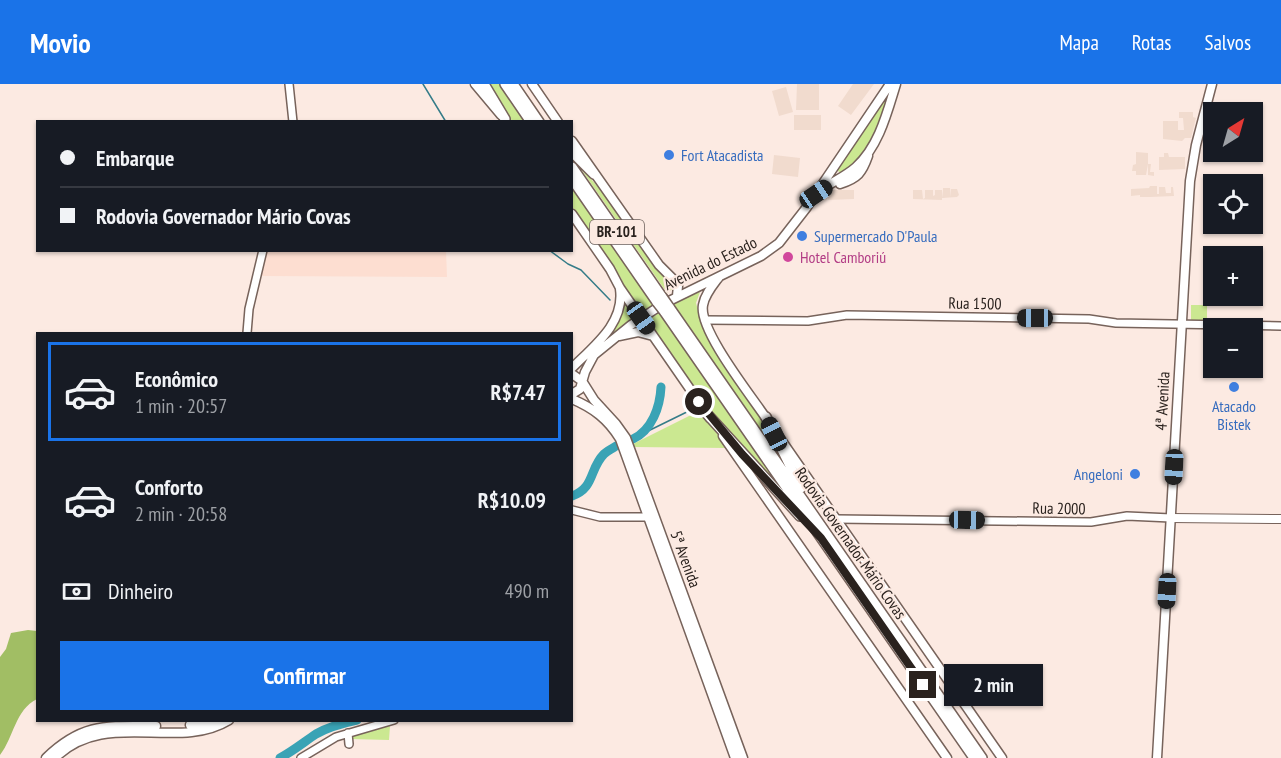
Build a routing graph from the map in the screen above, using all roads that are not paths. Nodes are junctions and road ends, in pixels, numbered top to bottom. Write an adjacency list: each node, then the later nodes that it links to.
1 (289, 84): 10 (street)
2 (475, 84): 11 (main road)
3 (484, 84): 11 (highway)
4 (505, 84): 12 (highway)
5 (513, 84): 12 (highway)
6 (532, 84): 13 (main road)
7 (890, 84): 21 (main road, Avenida do Estado)
8 (896, 84): 15 (main road, Avenida do Estado)
9 (1212, 84): 30 (main road, 4ª Avenida)
10 (293, 120)
11 (506, 120)
12 (537, 120)
13 (557, 120)
14 (573, 142): 18 (main road)
15 (873, 144): 20 (main road); 21 (main road, Avenida do Estado)
16 (573, 153): 18 (highway)
17 (573, 169): 27 (highway, Rodovia Governador Mário Covas / BR-101)
18 (594, 174): 26 (main road)
19 (573, 180): 27 (highway, Rodovia Governador Mário Covas / BR-101)
20 (840, 184)
21 (816, 194): 24 (main road, Avenida do Estado)
22 (573, 215): 25 (main road)
23 (263, 252): 32 (street)
24 (719, 277): 26 (main road, Avenida do Estado); 29 (main road)
25 (620, 288): 28 (main road); 35 (main road)
26 (677, 296): 27 (main road, Avenida do Estado)
27 (663, 304): 28 (main road, Avenida do Estado); 47 (highway, Rodovia Governador Mário Covas / BR-101)
28 (641, 318): 33 (main road); 34 (main road, Avenida do Estado)
29 (705, 320): 30 (street, Rua 1500); 41 (main road)
30 (1182, 324): 31 (street, Rua 1500); 44 (main road, 4ª Avenida)
31 (1281, 326)
32 (247, 332)
33 (653, 336): 34 (main road); 40 (main road)
34 (614, 337): 37 (main road, Avenida do Estado)
35 (573, 367)
36 (573, 375): 37 (main road)
37 (582, 381): 38 (main road, Avenida do Estado); 43 (main road, 5ª Avenida)
38 (573, 396)
39 (573, 398): 43 (main road, 5ª Avenida)
40 (707, 414): 47 (highway); 58 (main road)
41 (766, 417): 45 (main road); 47 (highway)
42 (573, 510): 43 (street)
43 (652, 517): 56 (main road, 5ª Avenida); 57 (main road, 5ª Avenida)
44 (1171, 518): 45 (street, Rua 2000); 46 (main road, Rua 2000); 62 (main road, 4ª Avenida)
45 (836, 519): 61 (main road)
46 (1281, 519)
47 (823, 534): 59 (highway, Rodovia Governador Mário Covas / BR-101); 60 (highway, Rodovia Governador Mário Covas / BR-101)
48 (204, 722): 53 (main road)
49 (225, 722): 54 (main road)
50 (387, 722): 51 (street)
51 (348, 733): 52 (street); 55 (street)
52 (349, 744)
53 (46, 758)
54 (55, 758)
55 (301, 758)
56 (735, 758)
57 (742, 758)
58 (946, 758)
59 (974, 758)
60 (982, 758)
61 (1002, 758)
62 (1157, 758)

